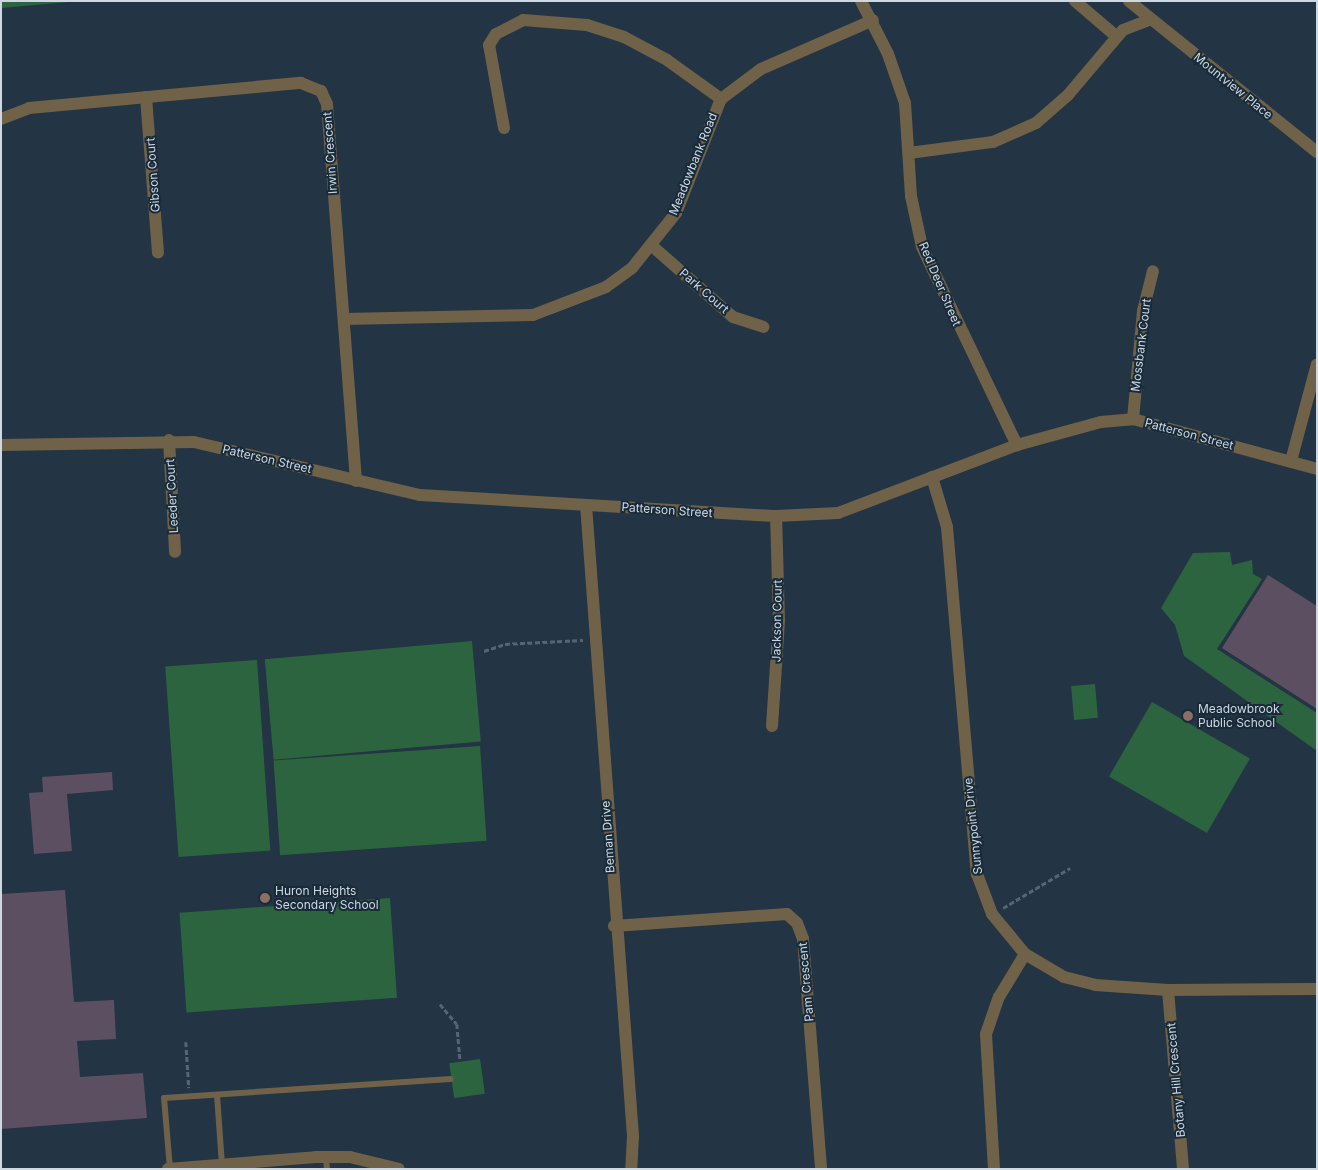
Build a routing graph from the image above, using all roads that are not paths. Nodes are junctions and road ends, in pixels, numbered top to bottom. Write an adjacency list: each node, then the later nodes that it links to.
1 (861, 1): 4 (street, Red Deer Street)
2 (1075, 1): 6 (street)
3 (1129, 1): 5 (street, Mountview Place)
4 (873, 20): 8 (street, Meadowbank Road); 12 (street, Red Deer Street)
5 (1149, 20): 6 (street); 11 (street, Mountview Place)
6 (1116, 36): 12 (street)
7 (146, 97): 9 (street, Irwin Crescent); 14 (street, Gibson Court); 16 (street, Irwin Crescent)
8 (721, 99): 10 (street); 13 (street, Meadowbank Road)
9 (1, 119)
10 (504, 128)
11 (1317, 152)
12 (909, 153): 22 (street, Red Deer Street)
13 (651, 245): 16 (street, Meadowbank Road); 17 (street, Park Court)
14 (158, 253)
15 (1153, 271): 19 (street, Mossbank Court)
16 (344, 319): 26 (street, Irwin Crescent)
17 (763, 328)
18 (1317, 364): 23 (street)
19 (1133, 419): 22 (street, Patterson Street); 23 (street, Patterson Street)
20 (169, 440): 21 (street, Patterson Street); 26 (street, Patterson Street); 29 (street, Leeder Court)
21 (1, 445)
22 (1017, 445): 25 (street, Patterson Street)
23 (1291, 461): 24 (street, Patterson Street)
24 (1317, 469)
25 (932, 477): 28 (street, Patterson Street); 32 (street, Sunnypoint Drive)
26 (356, 481): 27 (street, Patterson Street)
27 (586, 505): 28 (street, Patterson Street); 31 (street, Beman Drive)
28 (776, 516): 30 (street, Jackson Court)
29 (175, 552)
30 (772, 726)
31 (614, 926): 42 (street, Beman Drive); 43 (street, Pam Crescent)
32 (1025, 954): 34 (street, Sunnypoint Drive); 44 (street)
33 (1317, 989): 34 (street, Sunnypoint Drive)
34 (1168, 990): 45 (street, Botany Hill Crescent)
35 (450, 1079): 36 (lane)
36 (217, 1095): 38 (lane); 40 (lane)
37 (326, 1163): 38 (street); 39 (street)
38 (222, 1164): 40 (street)
39 (380, 1166): 41 (street)
40 (169, 1169)
41 (399, 1169)
42 (631, 1169)
43 (821, 1169)
44 (994, 1169)
45 (1183, 1169)

